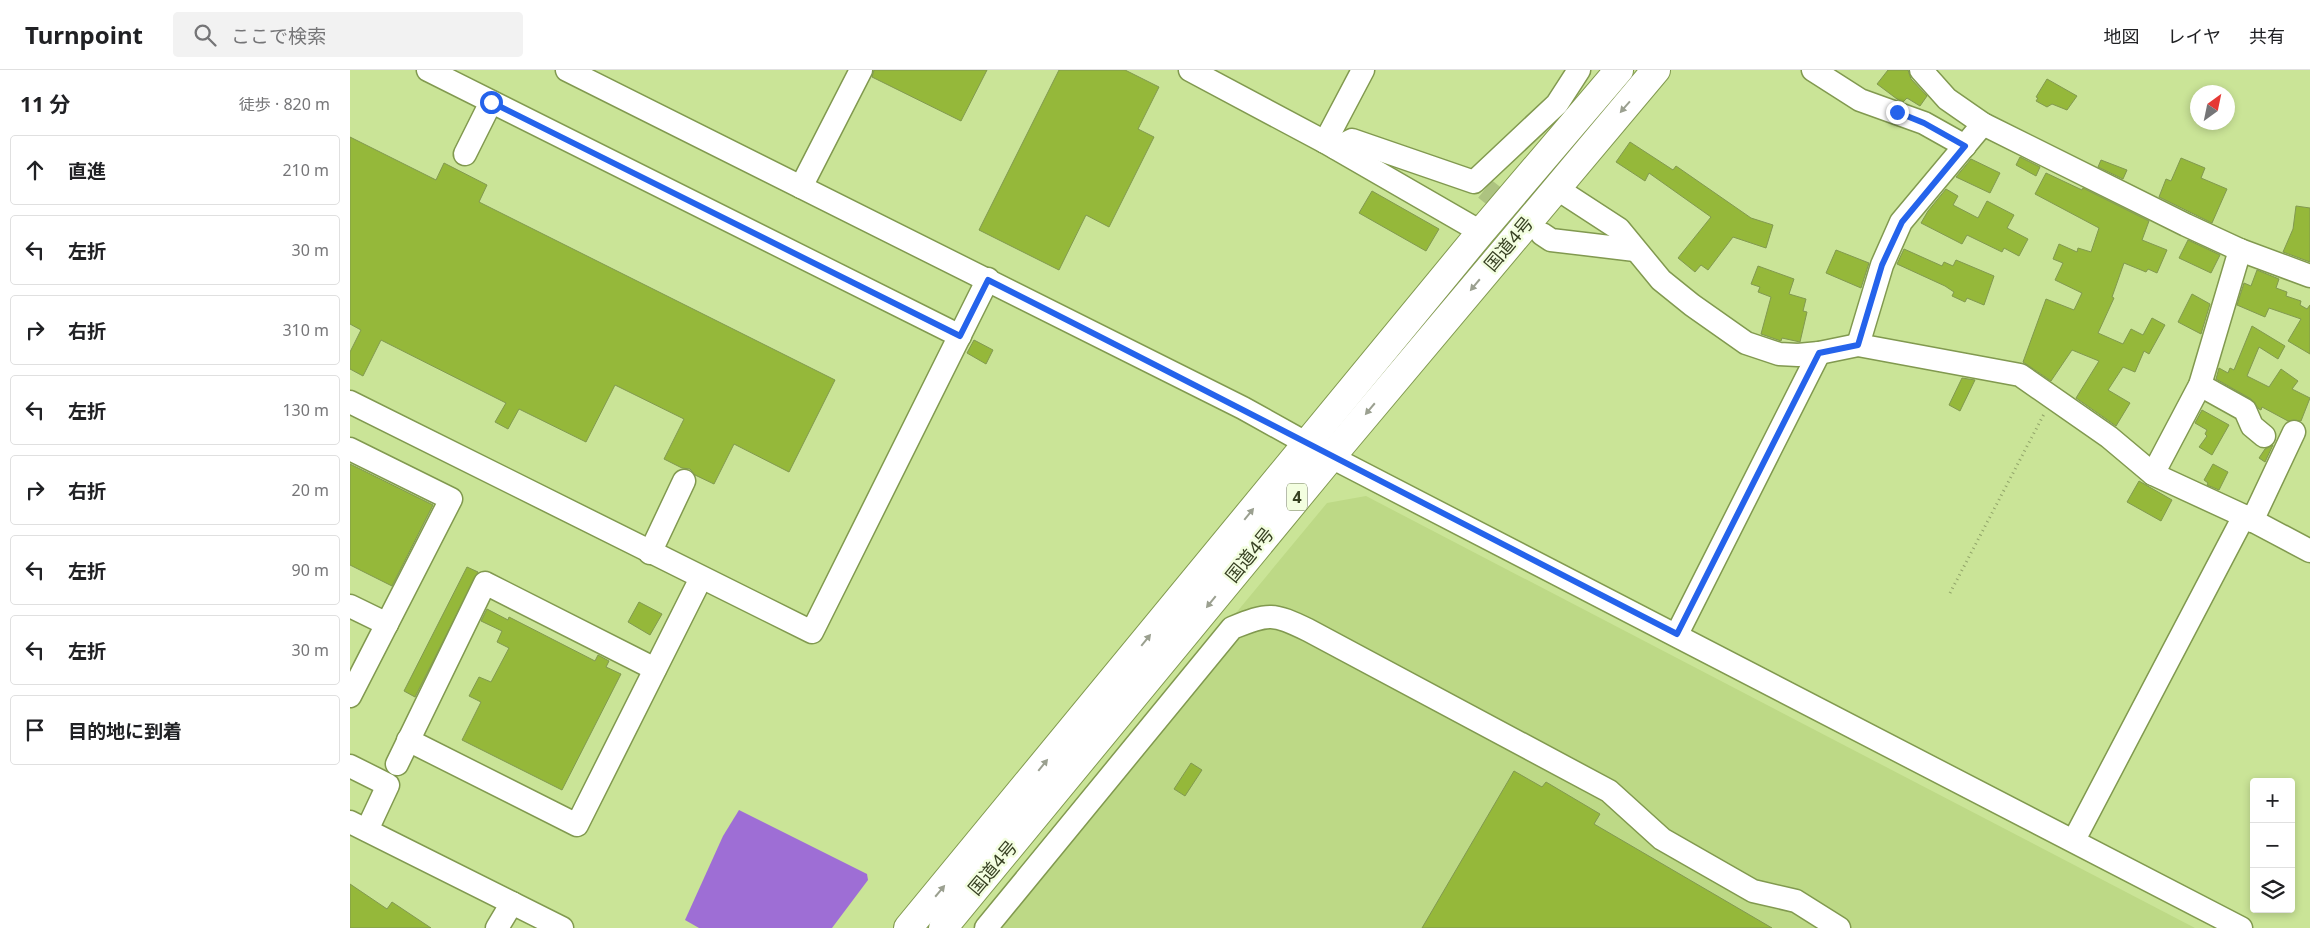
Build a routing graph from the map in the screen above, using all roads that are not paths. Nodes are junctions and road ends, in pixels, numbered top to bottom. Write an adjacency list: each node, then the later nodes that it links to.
1 (428, 70): 11 (street)
2 (567, 70): 16 (street)
3 (860, 70): 16 (street)
4 (1190, 70): 13 (street)
5 (1363, 70): 13 (street)
6 (1579, 70): 13 (street)
7 (1619, 70): 18 (highway, 国道4号 / 4)
8 (1656, 70): 17 (highway, 国道4号 / 4, one-way to 17)
9 (1812, 70): 14 (street)
10 (1921, 70): 12 (street)
11 (491, 102): 15 (street); 24 (street)
12 (1983, 124): 14 (street); 21 (street)
13 (1330, 145): 18 (street)
14 (1965, 146): 25 (street)
15 (465, 154)
16 (801, 187): 23 (street)
17 (1556, 188): 20 (street); 33 (highway, 国道4号 / 4, one-way to 33)
18 (1481, 232): 31 (highway, 国道4号 / 4)
19 (1542, 234): 20 (street)
20 (1635, 250): 26 (street)
21 (2240, 250): 22 (street); 27 (street)
22 (2310, 276)
23 (988, 280): 24 (street); 31 (street)
24 (960, 336): 39 (street)
25 (1858, 345): 26 (street); 34 (street)
26 (1819, 353): 42 (street)
27 (2200, 385): 30 (street); 34 (street)
28 (350, 402): 38 (street)
29 (2294, 432): 36 (street)
30 (2264, 436)
31 (1308, 443): 33 (street); 53 (highway, 国道4号 / 4, one-way to 31)
32 (350, 449): 41 (street)
33 (1331, 456): 42 (street); 54 (highway, 国道4号 / 4, one-way to 54)
34 (2154, 474): 36 (street)
35 (684, 481): 38 (street)
36 (2248, 518): 37 (street); 49 (street)
37 (2310, 551)
38 (650, 553): 39 (street)
39 (701, 578): 43 (street)
40 (350, 606): 41 (street)
41 (387, 624): 44 (street)
42 (1677, 634): 49 (street)
43 (655, 669): 45 (street); 45 (street)
44 (350, 696)
45 (408, 740): 46 (street)
46 (397, 764)
47 (350, 766): 48 (street)
48 (358, 826): 50 (street)
49 (2074, 840): 57 (street)
50 (512, 903): 51 (street); 52 (street)
51 (497, 928)
52 (562, 928)
53 (908, 928)
54 (943, 928)
55 (986, 928): 56 (street)
56 (1839, 928)
57 (2241, 928)

